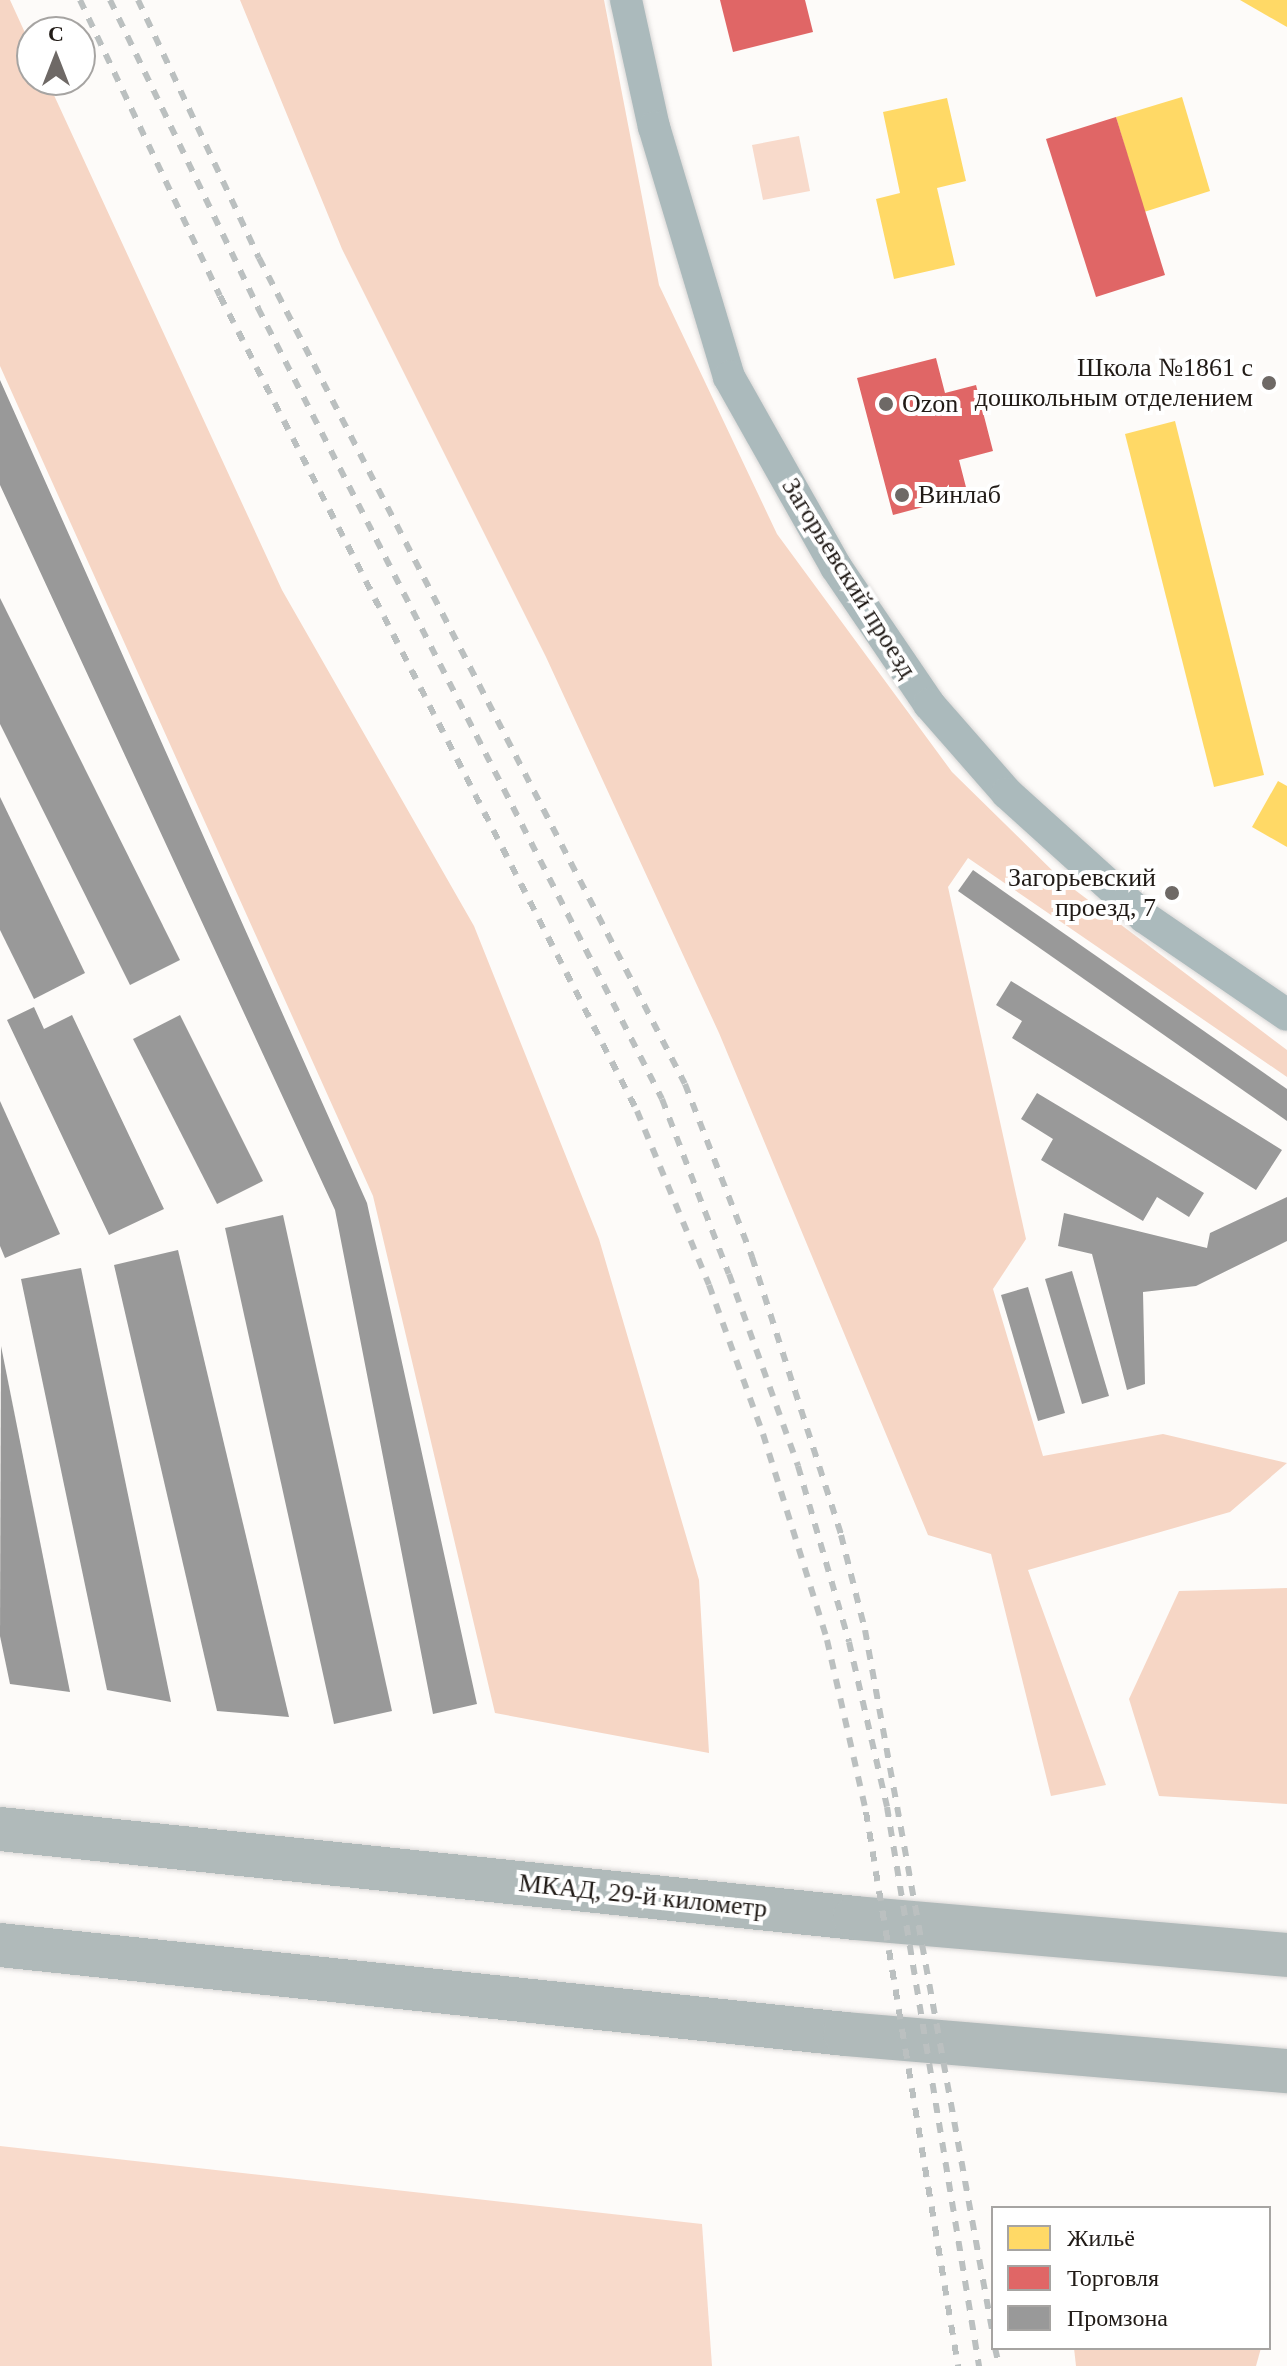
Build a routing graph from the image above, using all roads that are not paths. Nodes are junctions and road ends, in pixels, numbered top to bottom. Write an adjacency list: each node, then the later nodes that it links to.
1 (626, 0): 2 (street, Загорьевский проезд)
2 (1287, 1015)
3 (0, 1829): 5 (highway, МКАД, 29-й километр)
4 (0, 1945): 6 (highway)
5 (1287, 1955)
6 (1287, 2071)

